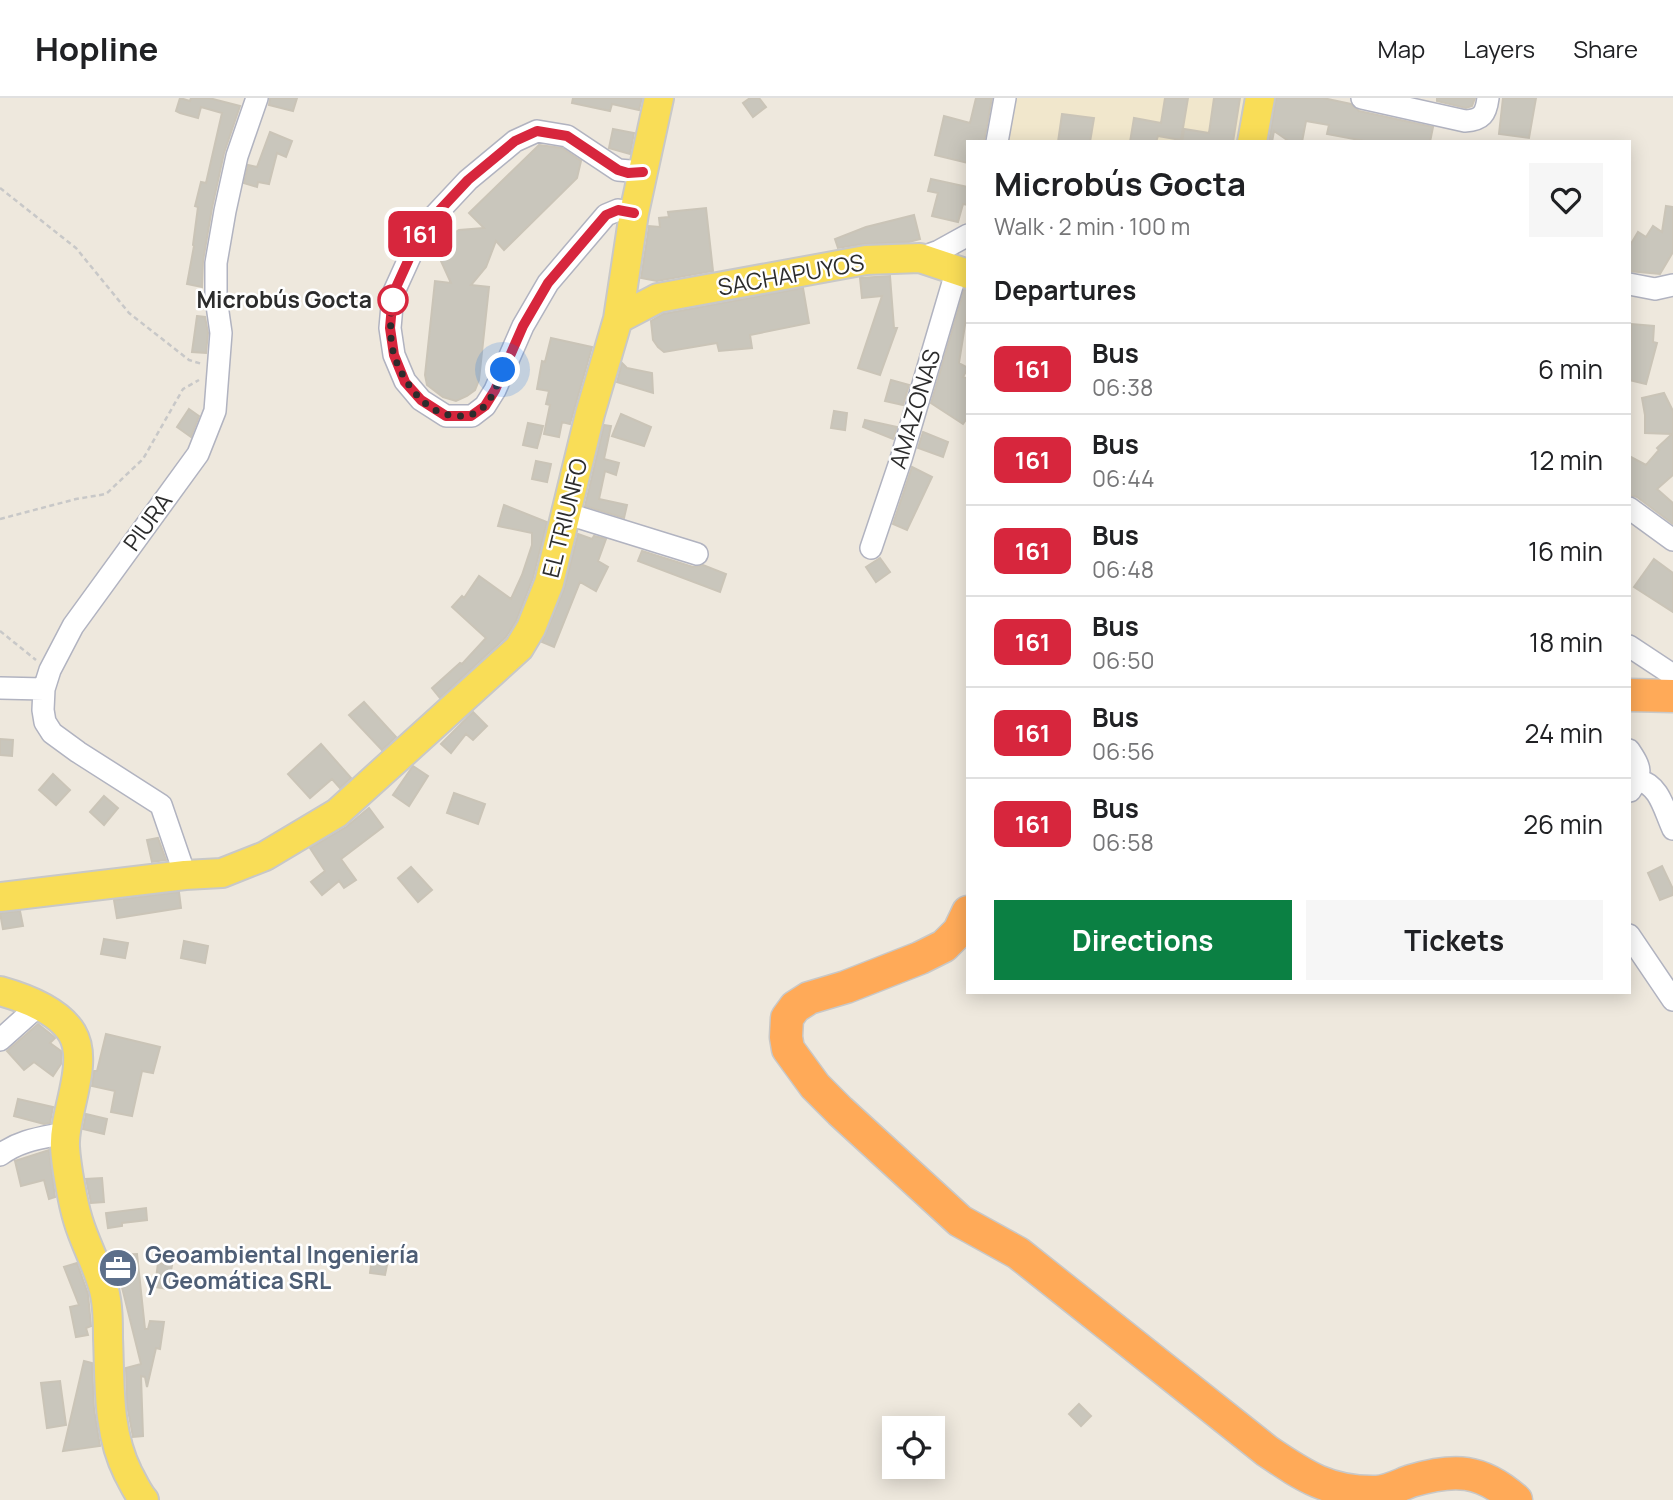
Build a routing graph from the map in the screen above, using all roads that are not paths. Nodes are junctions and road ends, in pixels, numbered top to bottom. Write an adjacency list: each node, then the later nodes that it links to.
1 (257, 98): 24 (street, PIURA)
2 (659, 98): 9 (main road, EL TRIUNFO)
3 (1005, 98): 7 (street)
4 (1260, 98): 8 (main road)
5 (1362, 98): 6 (street)
6 (1485, 107)
7 (997, 140)
8 (1252, 140)
9 (643, 172): 10 (main road, EL TRIUNFO); 10 (street)
10 (634, 213): 16 (main road, EL TRIUNFO)
11 (966, 236): 12 (street)
12 (920, 258): 13 (main road, SACHAPUYOS); 16 (main road, SACHAPUYOS)
13 (962, 271): 20 (street, AMAZONAS)
14 (1631, 284): 15 (street)
15 (1673, 285)
16 (618, 319): 18 (main road, EL TRIUNFO)
17 (1631, 509): 19 (street)
18 (568, 513): 21 (street); 31 (main road, EL TRIUNFO)
19 (1673, 540)
20 (871, 548)
21 (696, 554)
22 (1631, 647): 23 (street)
23 (1673, 675)
24 (47, 680): 25 (street); 31 (street)
25 (0, 688)
26 (1631, 695): 27 (highway)
27 (1673, 696)
28 (1631, 753): 29 (street)
29 (1633, 786): 30 (street)
30 (1673, 829)
31 (185, 875): 32 (main road, EL TRIUNFO)
32 (0, 897)
33 (966, 917): 42 (highway)
34 (1631, 938): 36 (street)
35 (0, 991): 37 (main road)
36 (1673, 1000)
37 (38, 1006): 38 (street); 39 (main road)
38 (0, 1040)
39 (65, 1133): 40 (street); 41 (main road)
40 (0, 1156)
41 (144, 1500)
42 (1516, 1500)

